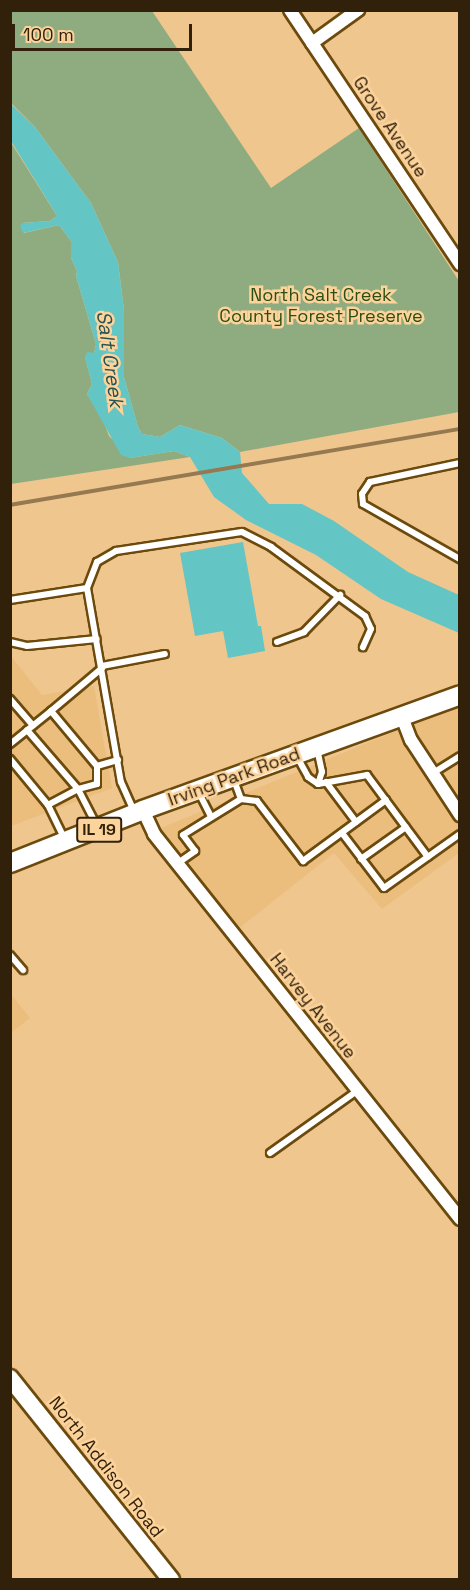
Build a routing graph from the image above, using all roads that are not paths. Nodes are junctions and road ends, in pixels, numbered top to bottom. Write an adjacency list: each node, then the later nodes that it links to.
1 (290, 10): 3 (street, Grove Avenue)
2 (358, 10): 3 (street)
3 (312, 43): 4 (street, Grove Avenue)
4 (459, 264)
5 (459, 463): 6 (lane)
6 (459, 559)
7 (87, 588): 8 (lane); 9 (lane); 10 (lane)
8 (340, 595): 12 (lane); 13 (lane)
9 (10, 600)
10 (97, 639): 11 (lane); 15 (lane)
11 (10, 642)
12 (277, 642)
13 (363, 647)
14 (165, 654): 15 (lane)
15 (102, 667): 18 (lane); 27 (lane)
16 (459, 695): 19 (main road, Irving Park Road / IL 19)
17 (10, 699): 20 (lane)
18 (51, 711): 20 (lane); 28 (lane)
19 (402, 717): 23 (main road, Irving Park Road / IL 19); 29 (street)
20 (33, 725): 21 (lane)
21 (27, 730): 22 (lane); 33 (lane)
22 (10, 744)
23 (316, 747): 24 (main road, Irving Park Road / IL 19); 32 (lane)
24 (296, 755): 30 (main road, Irving Park Road / IL 19); 32 (lane)
25 (459, 756): 29 (lane)
26 (10, 759): 37 (lane)
27 (118, 760): 28 (lane); 38 (lane)
28 (97, 766): 33 (lane)
29 (432, 773): 39 (street)
30 (233, 778): 34 (main road, Irving Park Road / IL 19); 35 (lane)
31 (326, 782): 32 (lane); 36 (lane); 41 (lane)
32 (318, 784)
33 (78, 789): 37 (lane); 43 (lane)
34 (198, 790): 38 (main road, Irving Park Road / IL 19); 40 (lane)
35 (241, 798): 40 (lane); 44 (lane)
36 (386, 800): 41 (lane); 42 (lane)
37 (48, 805): 46 (lane)
38 (139, 812): 43 (main road, Irving Park Road / IL 19); 50 (street, Harvey Avenue)
39 (459, 815)
40 (211, 817): 50 (lane)
41 (356, 822): 44 (lane)
42 (406, 827): 47 (lane); 48 (lane)
43 (99, 829): 46 (main road, Irving Park Road / IL 19)
44 (342, 833): 48 (lane)
45 (459, 834): 47 (lane)
46 (66, 842): 49 (main road, Irving Park Road / IL 19)
47 (428, 857): 48 (lane)
48 (361, 859)
49 (10, 863)
50 (177, 864): 53 (street, Harvey Avenue)
51 (10, 955): 52 (lane)
52 (23, 970)
53 (357, 1091): 54 (lane); 55 (street, Harvey Avenue)
54 (270, 1153)
55 (459, 1220)
56 (10, 1378): 57 (street, North Addison Road)
57 (171, 1580)

